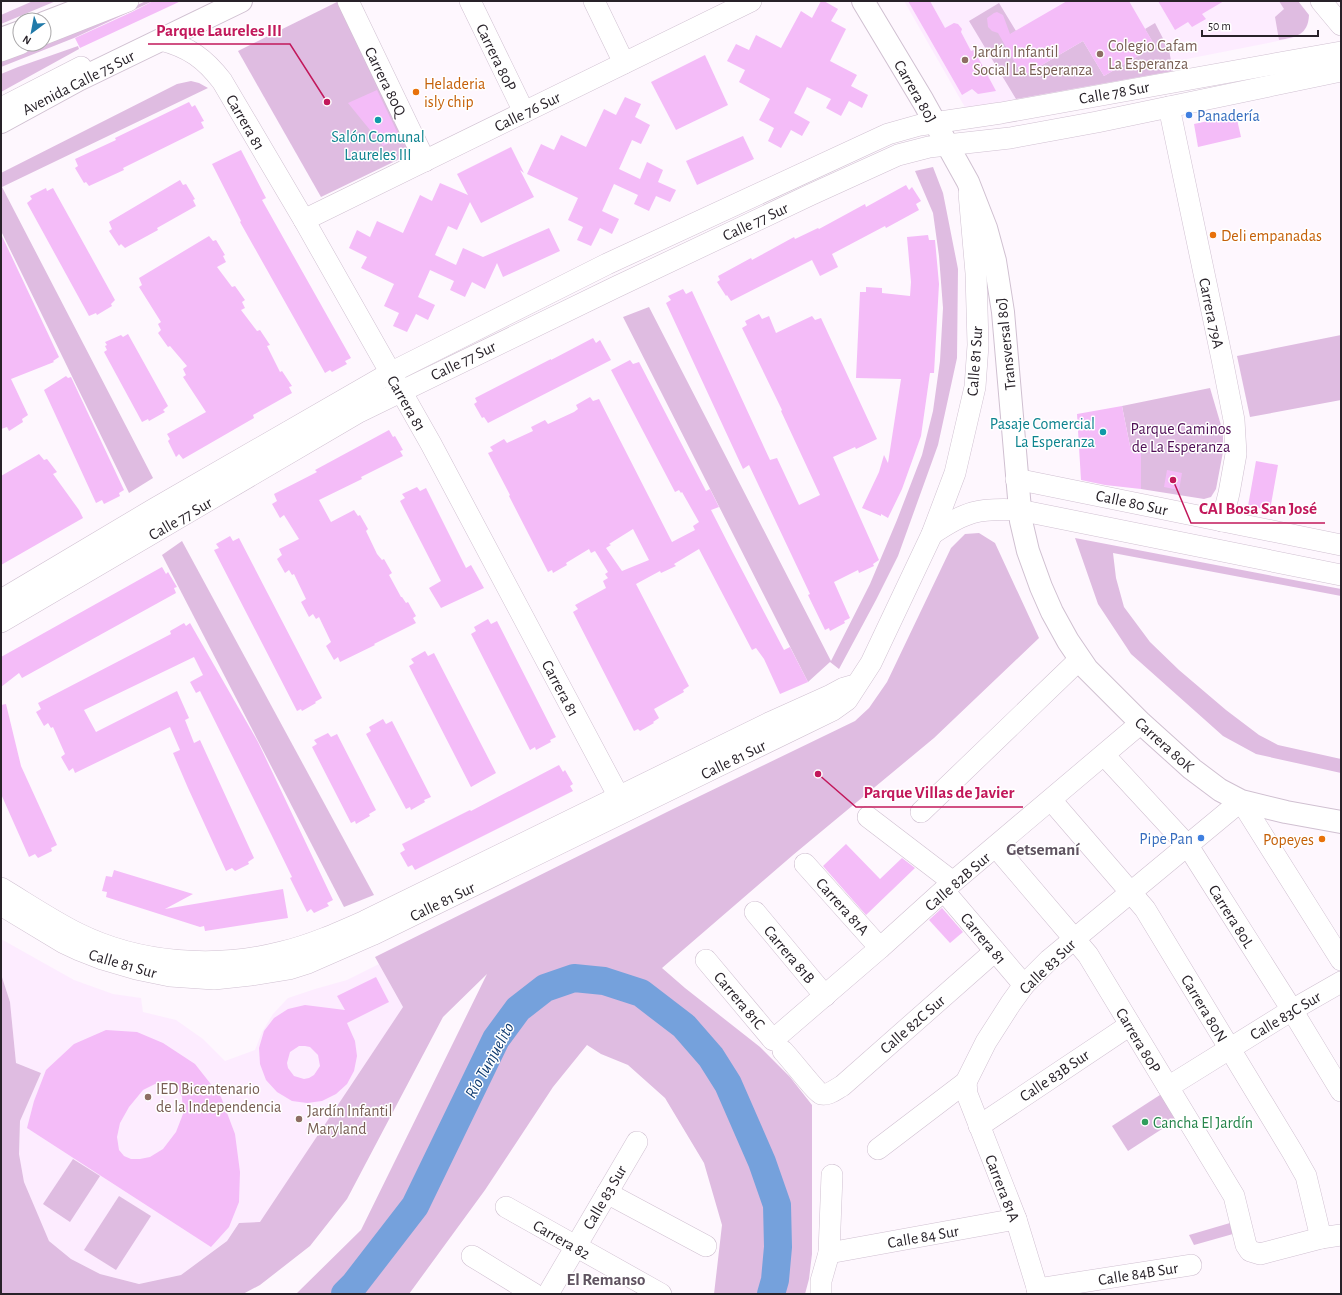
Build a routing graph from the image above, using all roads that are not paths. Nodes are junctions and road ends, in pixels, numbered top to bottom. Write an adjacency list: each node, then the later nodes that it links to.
1 (101, 1): 12 (main road)
2 (128, 1): 14 (street)
3 (216, 1): 24 (street)
4 (241, 1): 17 (main road, Avenida Calle 75 Sur)
5 (348, 1): 29 (street, Carrera 80Q)
6 (470, 1): 25 (street, Carrera 80P)
7 (594, 1): 21 (street)
8 (751, 1): 11 (street, Calle 76 Sur)
9 (863, 1): 27 (main road, Carrera 80J)
10 (1321, 1): 13 (street)
11 (721, 7): 21 (street, Calle 76 Sur)
12 (52, 20)
13 (1341, 25)
14 (52, 31)
15 (12, 35): 16 (main road)
16 (1, 39)
17 (161, 40): 26 (main road, Avenida Calle 75 Sur); 31 (street, Carrera 81)
18 (12, 47): 19 (street)
19 (1, 51)
20 (1341, 52): 27 (street, Calle 78 Sur)
21 (624, 63): 25 (street, Calle 76 Sur)
22 (1341, 71): 23 (street, Calle 78 Sur)
23 (1169, 107): 28 (street, Calle 78 Sur); 36 (street, Carrera 79A)
24 (1, 108)
25 (524, 112): 29 (street, Calle 76 Sur)
26 (1, 122)
27 (935, 123): 28 (main road, Carrera 80J); 32 (street, Calle 77 Sur)
28 (947, 145): 30 (main road, Carrera 80J); 33 (street, Calle 77 Sur)
29 (425, 160): 31 (street, Calle 76 Sur)
30 (968, 182): 34 (main road, Transversal 80J); 37 (street, Calle 81 Sur)
31 (304, 220): 32 (street, Carrera 81)
32 (390, 373): 33 (street, Carrera 81); 40 (street, Calle 77 Sur)
33 (400, 391): 41 (street, Calle 77 Sur); 46 (street, Carrera 81)
34 (1016, 478): 35 (main road, Transversal 80J); 36 (street, Calle 80 Sur)
35 (1019, 510): 37 (street); 39 (street, Calle 80 Sur); 42 (main road, Carrera 80K)
36 (1222, 520): 38 (street, Calle 80 Sur)
37 (932, 534): 43 (street, Calle 81 Sur)
38 (1341, 545)
39 (1341, 575)
40 (1, 600)
41 (1, 622)
42 (1079, 660): 44 (main road, Carrera 80K); 49 (street)
43 (858, 684): 46 (street, Calle 81 Sur); 58 (street, Calle 81 Sur)
44 (1141, 723): 45 (street, Calle 82B Sur); 48 (main road, Carrera 80K)
45 (1104, 755): 47 (street, Calle 82B Sur); 52 (street, Carrera 80L)
46 (618, 797): 56 (street, Calle 81 Sur)
47 (1051, 800): 53 (street, Calle 82B Sur); 57 (street, Carrera 80N)
48 (1241, 801): 51 (main road, Carrera 80K); 52 (street, Calle 83 Sur); 64 (street)
49 (921, 812)
50 (868, 817): 55 (street)
51 (1340, 823)
52 (1188, 846): 57 (street, Calle 83 Sur); 68 (street, Carrera 80L)
53 (996, 847): 55 (street, Calle 82B Sur); 60 (street, Carrera 80P)
54 (805, 864): 61 (street, Carrera 81A)
55 (949, 887): 61 (street, Calle 82B Sur); 62 (street, Carrera 81)
56 (1, 888)
57 (1131, 893): 60 (street, Calle 83 Sur); 71 (street, Carrera 80N)
58 (1, 905)
59 (755, 912): 67 (street, Carrera 81B)
60 (1074, 939): 66 (street, Calle 83 Sur); 69 (street, Carrera 80P)
61 (880, 948): 67 (street, Calle 82B Sur)
62 (995, 951): 66 (street, Carrera 81); 75 (street, Calle 82C Sur)
63 (706, 960): 70 (street, Carrera 81C)
64 (1341, 960)
65 (1341, 982): 68 (street, Calle 83C Sur)
66 (1024, 985): 72 (street, Calle 83 Sur)
67 (824, 996): 70 (street, Calle 82B Sur)
68 (1292, 1010): 71 (street, Calle 83C Sur); 74 (street, Carrera 80L)
69 (1130, 1025): 73 (street, Carrera 80P); 76 (street, Calle 83B Sur)
70 (778, 1045): 75 (street, Carrera 81C)
71 (1230, 1049): 73 (street, Calle 83C Sur); 83 (street, Carrera 80N)
72 (966, 1082): 76 (street, Carrera 81A); 78 (street, Calle 83 Sur)
73 (1168, 1087): 83 (street, Carrera 80P)
74 (1341, 1091)
75 (826, 1094)
76 (979, 1126): 82 (street, Carrera 81A)
77 (637, 1142): 80 (street, Calle 83 Sur)
78 (878, 1149)
79 (832, 1175): 86 (street)
80 (607, 1193): 84 (street); 85 (street, Calle 83 Sur)
81 (506, 1207): 85 (street, Carrera 82)
82 (1016, 1219): 86 (street, Calle 84 Sur); 89 (street, Carrera 81A)
83 (1331, 1237)
84 (706, 1246)
85 (576, 1247): 91 (street, Calle 83 Sur); 92 (street, Carrera 82)
86 (829, 1253): 93 (street)
87 (472, 1256): 90 (street)
88 (1190, 1265): 89 (street, Calle 84B Sur)
89 (1038, 1291)
90 (534, 1294)
91 (548, 1294)
92 (661, 1294)
93 (821, 1294)

